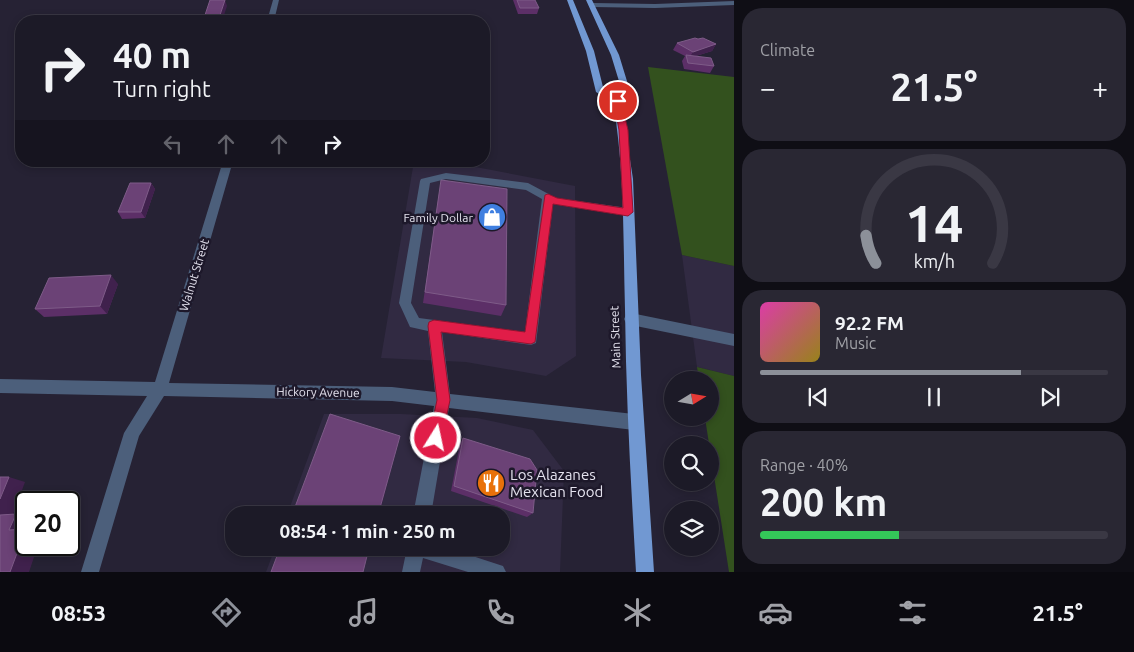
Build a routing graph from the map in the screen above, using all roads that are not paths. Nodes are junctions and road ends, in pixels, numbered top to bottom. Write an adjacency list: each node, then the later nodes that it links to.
1 (276, 0): 6 (street)
2 (570, 0): 7 (main road)
3 (582, 0): 4 (main road)
4 (591, 3): 5 (street); 7 (main road, Main Street)
5 (734, 3)
6 (272, 15)
7 (618, 101): 10 (main road, Main Street)
8 (226, 167): 15 (street, Walnut Street)
9 (548, 198): 10 (street); 12 (street); 12 (street)
10 (628, 212): 11 (main road, Main Street)
11 (631, 319): 13 (street); 17 (main road, Main Street)
12 (434, 326): 16 (street)
13 (734, 340)
14 (0, 386): 15 (street, Hickory Avenue)
15 (160, 389): 16 (street, Hickory Avenue); 21 (street, Walnut Street)
16 (444, 400): 17 (street, Hickory Avenue); 18 (street)
17 (634, 422): 24 (main road, Main Street)
18 (424, 506)
19 (414, 556): 22 (street)
20 (446, 556): 23 (street)
21 (90, 572)
22 (411, 572)
23 (497, 572)
24 (645, 572)

